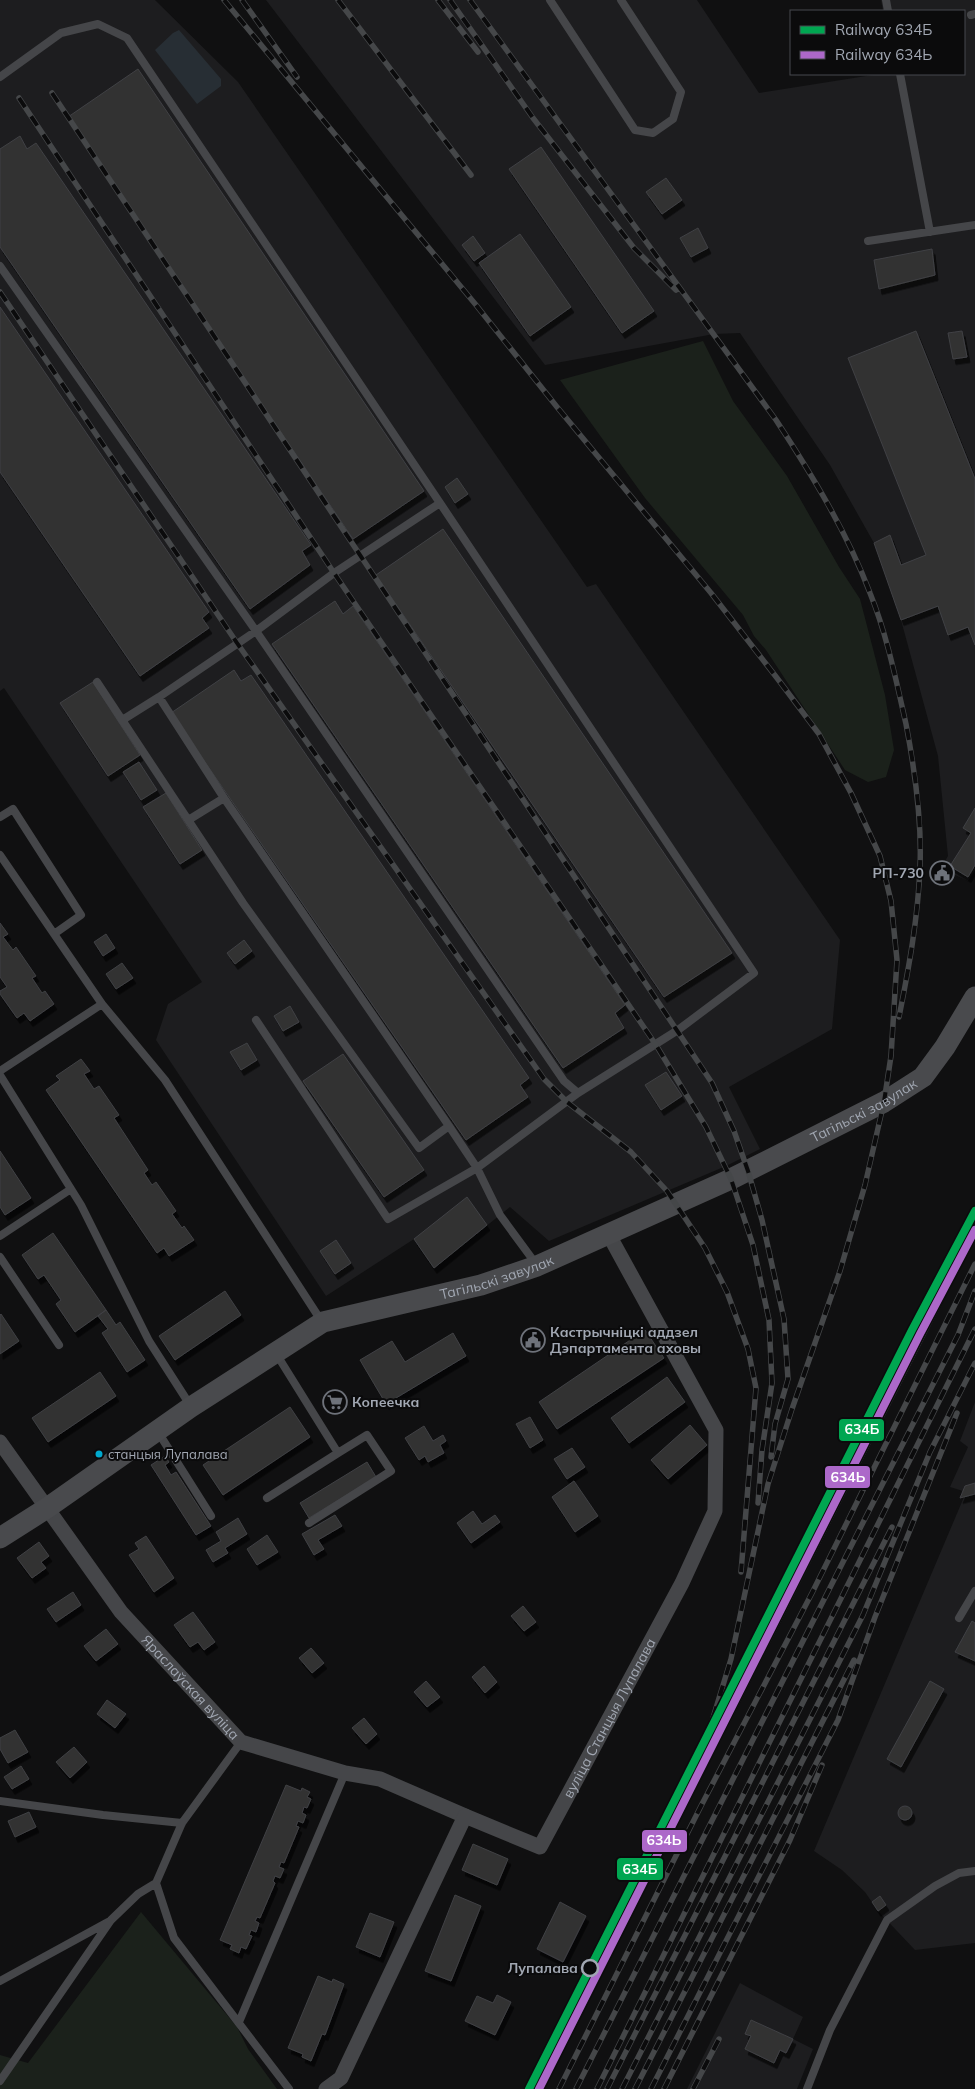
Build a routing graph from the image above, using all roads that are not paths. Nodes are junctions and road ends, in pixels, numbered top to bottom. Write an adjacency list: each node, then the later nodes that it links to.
1 (550, 0): 2 (lane)
2 (621, 0)
3 (900, 75): 6 (lane)
4 (0, 77): 9 (lane)
5 (975, 225): 6 (lane)
6 (930, 232): 7 (lane)
7 (868, 240)
8 (0, 266): 10 (lane)
9 (440, 503): 10 (lane); 24 (lane)
10 (256, 631): 12 (lane); 24 (lane)
11 (98, 682): 13 (lane)
12 (159, 697): 13 (lane); 14 (lane)
13 (124, 719): 16 (lane)
14 (224, 798): 16 (lane); 25 (lane)
15 (0, 817): 18 (lane)
16 (190, 819): 25 (lane)
17 (0, 855): 18 (lane)
18 (54, 934): 20 (lane)
19 (975, 997): 28 (main road, Тагільскі завулак)
20 (102, 1004): 22 (lane); 32 (lane)
21 (256, 1020): 26 (lane)
22 (0, 1071)
23 (0, 1075): 27 (lane)
24 (578, 1094): 26 (lane)
25 (449, 1126): 26 (lane)
26 (477, 1168): 31 (lane)
27 (71, 1189): 29 (lane); 35 (lane)
28 (609, 1235): 31 (main road, Тагільскі завулак); 49 (street, вуліца Станцыя Лупалава)
29 (0, 1236)
30 (0, 1257): 33 (lane)
31 (537, 1266): 32 (main road, Тагільскі завулак)
32 (323, 1322): 34 (main road, Тагільскі завулак)
33 (60, 1345)
34 (276, 1353): 35 (main road, Тагільскі завулак); 38 (lane)
35 (191, 1407): 36 (main road, Тагільскі завулак)
36 (156, 1431): 40 (main road, Тагільскі завулак); 41 (lane)
37 (0, 1442): 40 (street, Яраслаўская вуліца)
38 (338, 1453): 39 (lane); 42 (lane)
39 (267, 1498)
40 (47, 1508): 43 (main road, Тагільскі завулак); 46 (street, Яраслаўская вуліца)
41 (211, 1516)
42 (309, 1523)
43 (0, 1538)
44 (975, 1591): 45 (lane)
45 (959, 1618)
46 (241, 1742): 47 (street, Яраслаўская вуліца); 50 (lane)
47 (345, 1773): 49 (street, Яраслаўская вуліца); 55 (lane)
48 (0, 1801): 50 (lane)
49 (465, 1816): 58 (street)
50 (182, 1823): 52 (lane)
51 (975, 1871): 59 (lane)
52 (156, 1883): 53 (lane); 55 (lane)
53 (111, 1920): 54 (lane); 56 (lane)
54 (0, 1981)
55 (239, 2022): 57 (lane)
56 (0, 2081)
57 (289, 2089)
58 (326, 2089)
59 (807, 2089)

